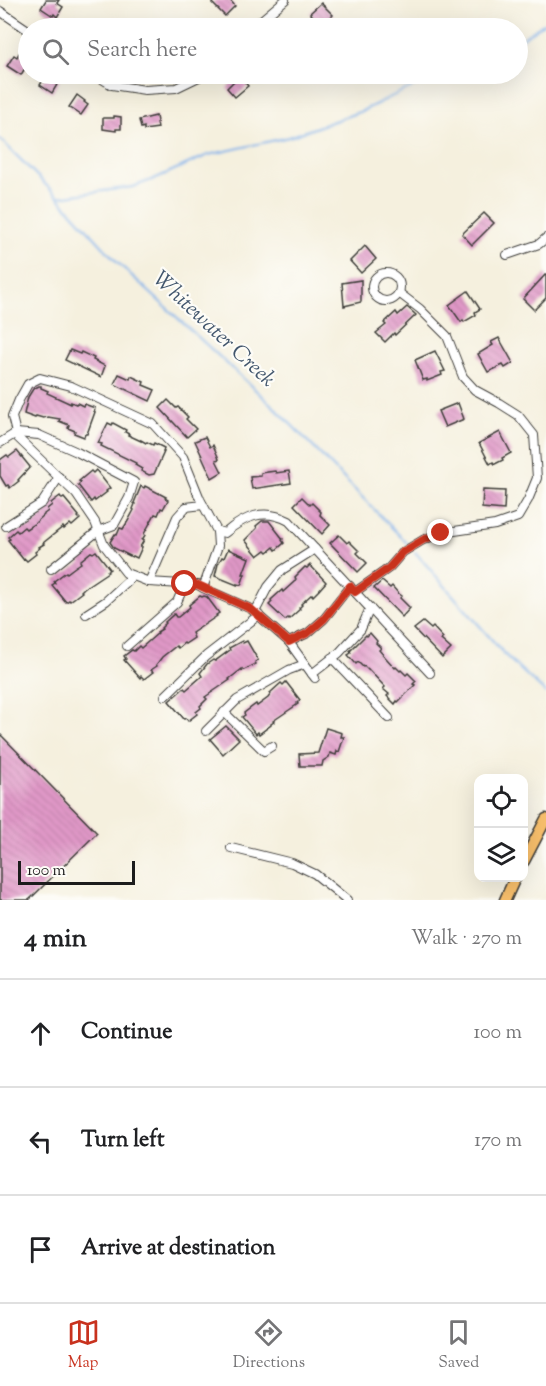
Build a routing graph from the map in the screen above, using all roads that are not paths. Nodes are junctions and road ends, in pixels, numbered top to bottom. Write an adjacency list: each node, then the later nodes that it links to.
1 (285, 0): 3 (street)
2 (0, 10): 4 (street)
3 (264, 18)
4 (18, 23)
5 (110, 84): 6 (street)
6 (184, 84)
7 (546, 237): 8 (street)
8 (507, 255)
9 (399, 293): 23 (street)
10 (15, 433): 11 (street); 12 (street); 13 (street); 15 (street)
11 (0, 443)
12 (59, 477): 14 (street); 15 (street)
13 (203, 505): 16 (street); 20 (street)
14 (6, 526)
15 (98, 531): 18 (street); 19 (street)
16 (217, 531): 17 (street); 22 (street)
17 (315, 549): 23 (street); 25 (street)
18 (51, 569)
19 (133, 576): 20 (street); 26 (street)
20 (149, 582): 21 (street)
21 (185, 584): 22 (street); 28 (street)
22 (203, 588): 25 (street)
23 (352, 589): 24 (street); 27 (street)
24 (370, 608): 29 (street); 31 (street)
25 (257, 614): 27 (street); 32 (street)
26 (86, 615)
27 (289, 642): 30 (street)
28 (128, 646)
29 (332, 658): 30 (street); 34 (street)
30 (305, 664): 33 (street)
31 (430, 673)
32 (165, 696)
33 (224, 712): 35 (street); 36 (street)
34 (389, 718)
35 (206, 731)
36 (272, 746)
37 (546, 819): 39 (main road)
38 (231, 849): 41 (street)
39 (528, 853)
40 (512, 882): 42 (main road)
41 (347, 900)
42 (505, 900)

